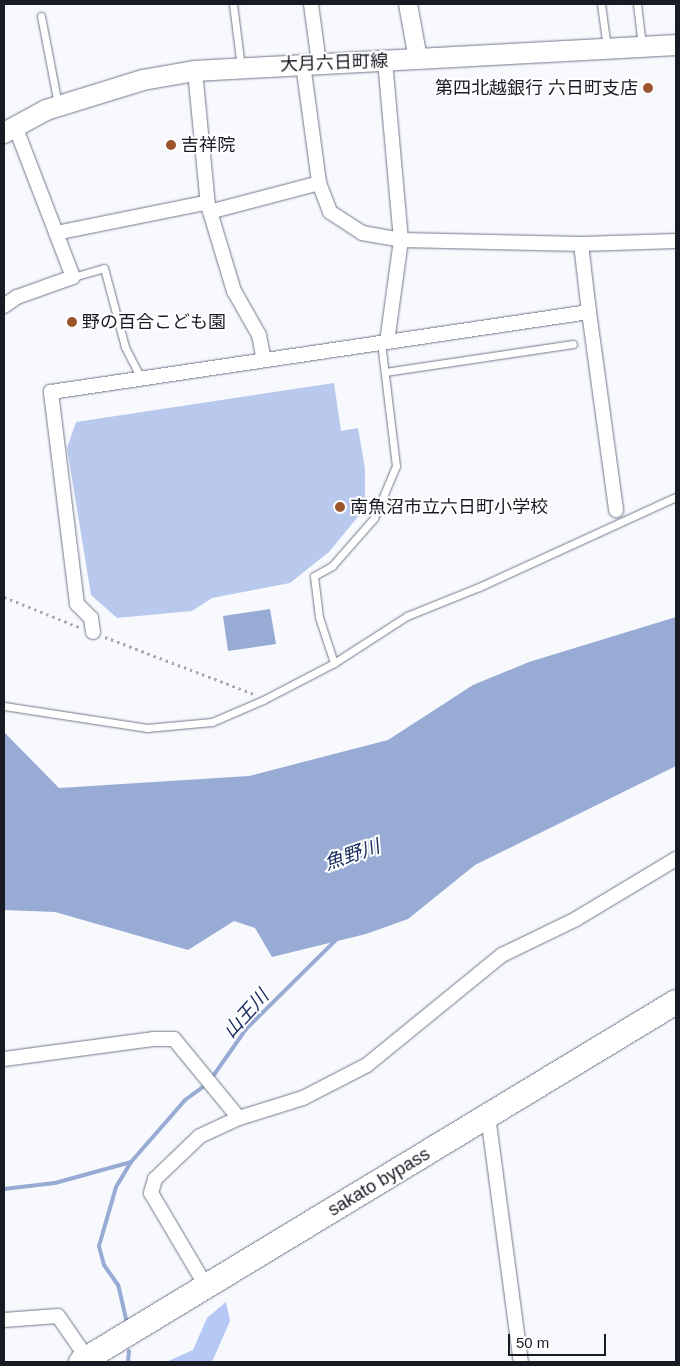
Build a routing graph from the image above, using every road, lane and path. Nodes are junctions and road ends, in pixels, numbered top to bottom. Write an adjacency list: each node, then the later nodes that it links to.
1 (233, 4): 13 (lane)
2 (312, 4): 12 (street)
3 (408, 4): 10 (street)
4 (601, 4): 9 (lane)
5 (637, 4): 8 (lane)
6 (41, 16): 15 (lane)
7 (676, 45): 8 (main road, 大月六日町線)
8 (642, 47): 9 (main road, 大月六日町線)
9 (607, 48): 10 (main road, 大月六日町線)
10 (418, 59): 11 (main road, 大月六日町線)
11 (385, 61): 12 (main road, 大月六日町線); 20 (street)
12 (311, 63): 13 (main road, 大月六日町線); 17 (street)
13 (241, 67): 14 (main road, 大月六日町線)
14 (195, 71): 15 (main road, 大月六日町線); 18 (street)
15 (59, 106): 16 (main road, 大月六日町線)
16 (9, 130): 19 (street)
17 (319, 183): 18 (street); 20 (street)
18 (208, 206): 19 (street); 28 (street)
19 (56, 233): 23 (street)
20 (401, 240): 22 (street); 26 (street)
21 (676, 240): 22 (street)
22 (581, 244): 25 (street)
23 (73, 277): 24 (street); 30 (lane)
24 (4, 306)
25 (589, 312): 26 (street); 32 (street)
26 (384, 342): 28 (street); 29 (lane)
27 (573, 344): 29 (lane)
28 (264, 360): 30 (street)
29 (384, 372): 35 (lane)
30 (141, 378): 34 (street)
31 (676, 497): 35 (lane)
32 (616, 510)
33 (4, 597): 34 (path)
34 (93, 632): 36 (path)
35 (334, 662): 36 (lane)
36 (263, 700): 37 (lane)
37 (4, 706)
38 (676, 859): 42 (street)
39 (676, 1002): 41 (highway, sakato bypass)
40 (4, 1059): 42 (street)
41 (488, 1116): 43 (highway, sakato bypass); 46 (street)
42 (239, 1118): 43 (street)
43 (206, 1286): 45 (highway, sakato bypass)
44 (4, 1320): 45 (street)
45 (84, 1360)
46 (520, 1362)

